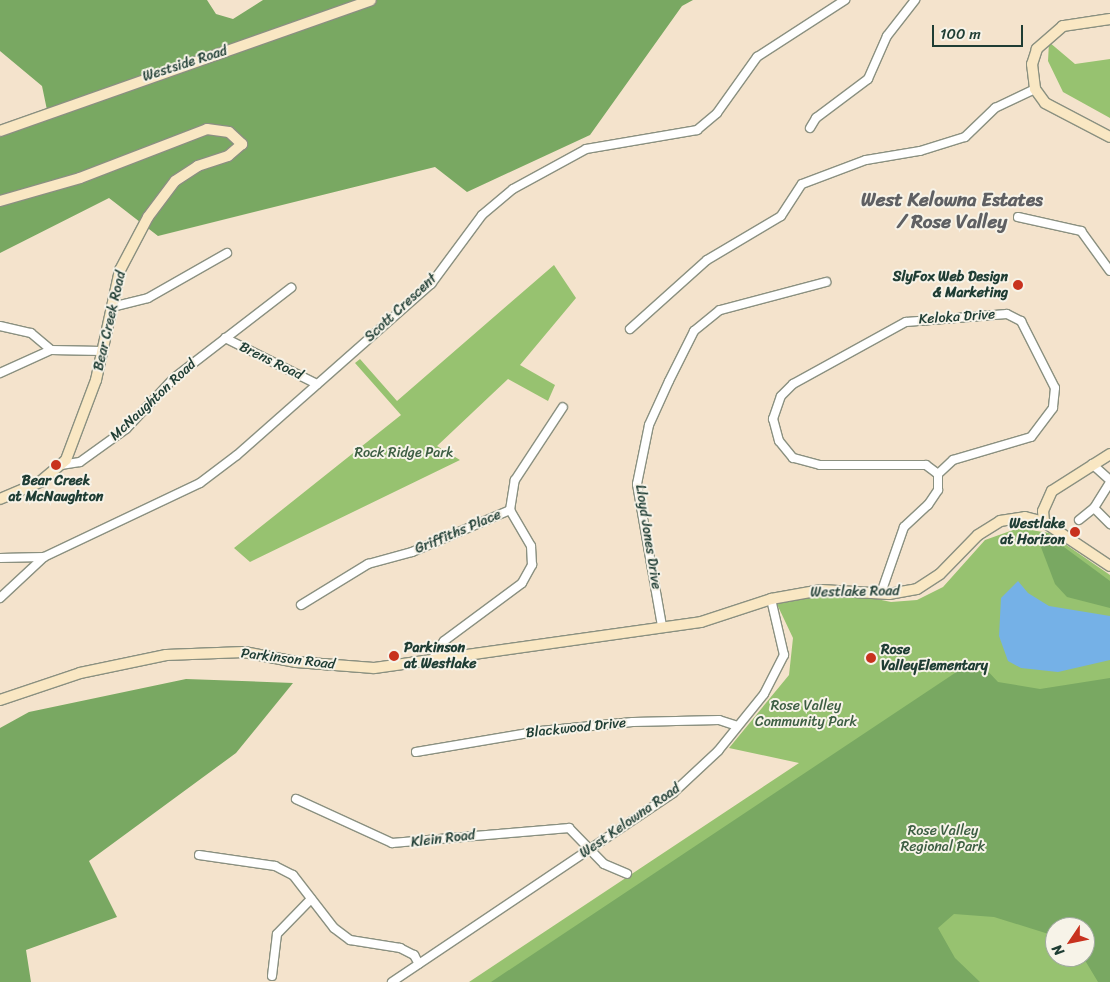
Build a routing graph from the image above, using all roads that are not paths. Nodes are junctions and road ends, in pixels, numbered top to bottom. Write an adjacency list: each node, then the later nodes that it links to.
1 (371, 0): 7 (street, Westside Road)
2 (845, 0): 22 (street, Scott Crescent)
3 (915, 0): 6 (street)
4 (1110, 19): 5 (street)
5 (1034, 89): 8 (street); 17 (street)
6 (810, 128)
7 (0, 131)
8 (1110, 137)
9 (0, 201): 15 (street, Bear Creek Road)
10 (1018, 217): 12 (street)
11 (227, 253): 15 (street)
12 (1110, 271)
13 (826, 282): 42 (street, Lloyd Jones Drive)
14 (291, 288): 18 (street, McNaughton Road)
15 (112, 307): 20 (street, Bear Creek Road)
16 (0, 326): 19 (street)
17 (630, 330)
18 (225, 338): 22 (street, Brens Road); 26 (street, McNaughton Road)
19 (51, 350): 20 (street); 21 (street)
20 (102, 351): 26 (street, Bear Creek Road)
21 (0, 373)
22 (317, 384): 35 (street, Scott Crescent)
23 (563, 407): 31 (street, Griffiths Place)
24 (1110, 454): 25 (street)
25 (1092, 464): 28 (street); 33 (street)
26 (59, 466): 29 (street, Bear Creek Road)
27 (938, 474): 27 (street, Keloka Drive); 38 (street)
28 (1110, 481): 30 (street)
29 (0, 499)
30 (1094, 508): 32 (street); 34 (street)
31 (510, 510): 41 (street, Griffiths Place); 43 (street)
32 (1079, 520)
33 (1044, 522): 37 (street, Westlake Road); 38 (street, Westlake Road)
34 (1110, 524)
35 (44, 557): 36 (street); 39 (street, Scott Crescent)
36 (0, 558)
37 (1110, 566)
38 (881, 593): 40 (street, Westlake Road)
39 (0, 598)
40 (771, 599): 42 (street, Parkinson Road); 45 (street, West Kelowna Road)
41 (301, 605)
42 (662, 626): 43 (street, Parkinson Road)
43 (432, 660): 44 (street, Parkinson Road)
44 (0, 700)
45 (737, 726): 46 (street, Blackwood Drive); 48 (street, West Kelowna Road)
46 (416, 752)
47 (296, 799): 48 (street, Klein Road)
48 (590, 849): 50 (street, Klein Road); 52 (street, West Kelowna Road)
49 (199, 855): 51 (street)
50 (626, 874)
51 (311, 899): 52 (street); 53 (street)
52 (419, 964): 54 (street, West Kelowna Road)
53 (272, 976)
54 (392, 982)

